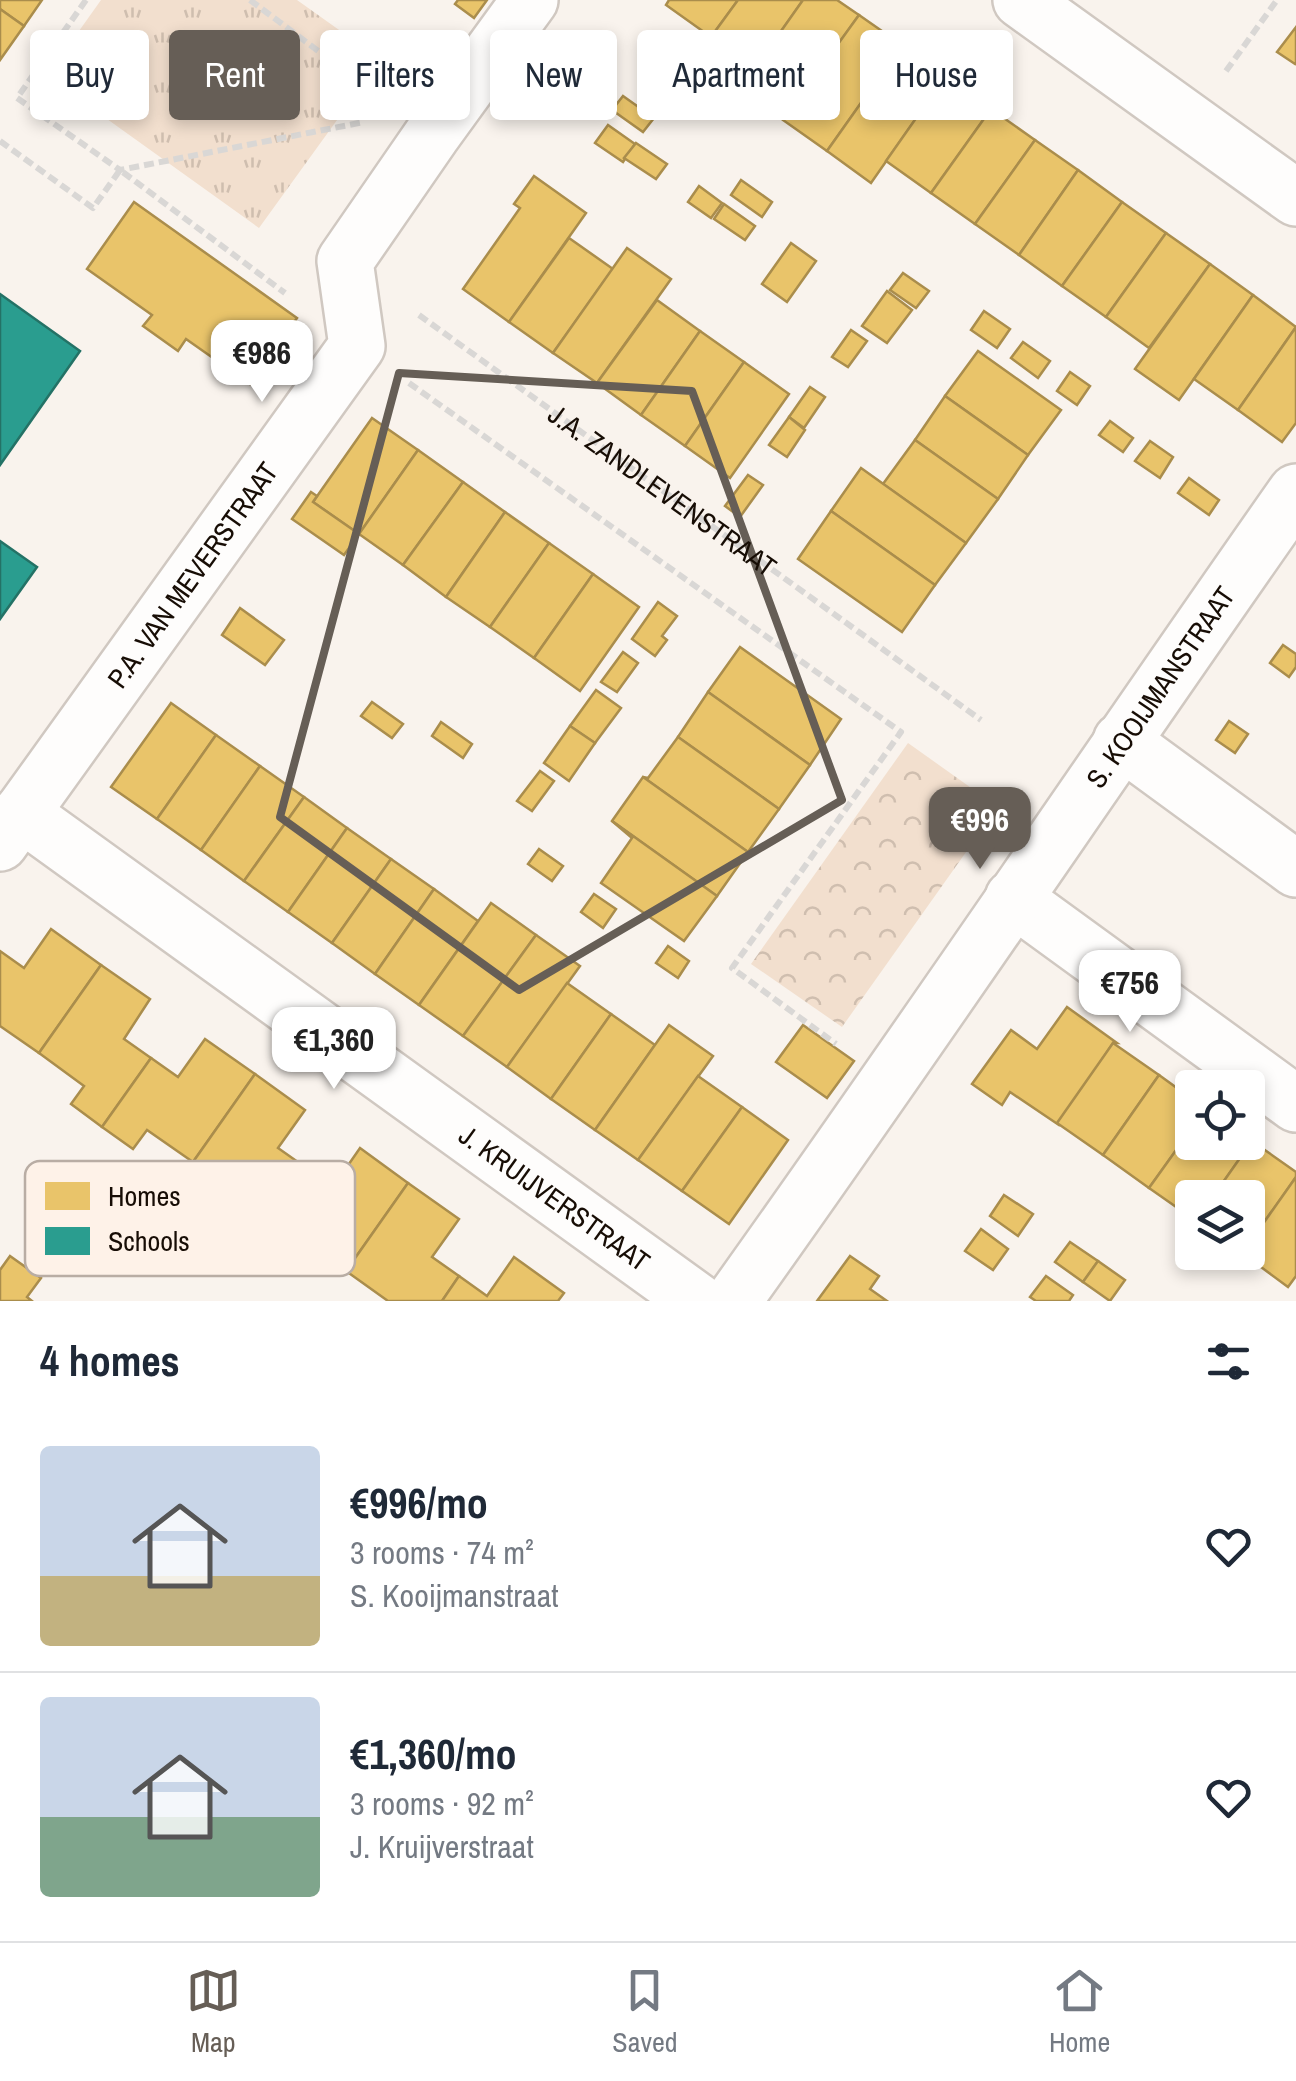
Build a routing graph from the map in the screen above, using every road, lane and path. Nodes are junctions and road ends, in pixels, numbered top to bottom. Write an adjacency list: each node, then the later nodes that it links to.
1 (86, 0): 10 (path, J.A. ZANDLEVENSTRAAT)
2 (250, 0): 6 (path)
3 (530, 0): 12 (street)
4 (1021, 0): 8 (street)
5 (1277, 0): 8 (path)
6 (320, 52)
7 (366, 122): 10 (path)
8 (1191, 122): 11 (street)
9 (0, 141): 10 (path)
10 (120, 170): 13 (path, J.A. ZANDLEVENSTRAAT)
11 (1296, 198)
12 (345, 262): 13 (street); 15 (path, J.A. ZANDLEVENSTRAAT)
13 (357, 346): 17 (street, P.A. VAN MEVERSTRAAT); 20 (path, J.A. ZANDLEVENSTRAAT)
14 (1296, 492): 16 (street, S. KOOIJMANSTRAAT)
15 (981, 720)
16 (1120, 741): 18 (street); 19 (street, S. KOOIJMANSTRAAT)
17 (10, 828): 22 (street, J. KRUIJVERSTRAAT)
18 (1296, 868)
19 (1013, 898): 20 (street, S. KOOIJMANSTRAAT); 21 (street)
20 (889, 1082): 23 (street, S. KOOIJMANSTRAAT)
21 (1296, 1104)
22 (697, 1301)
23 (733, 1301)

